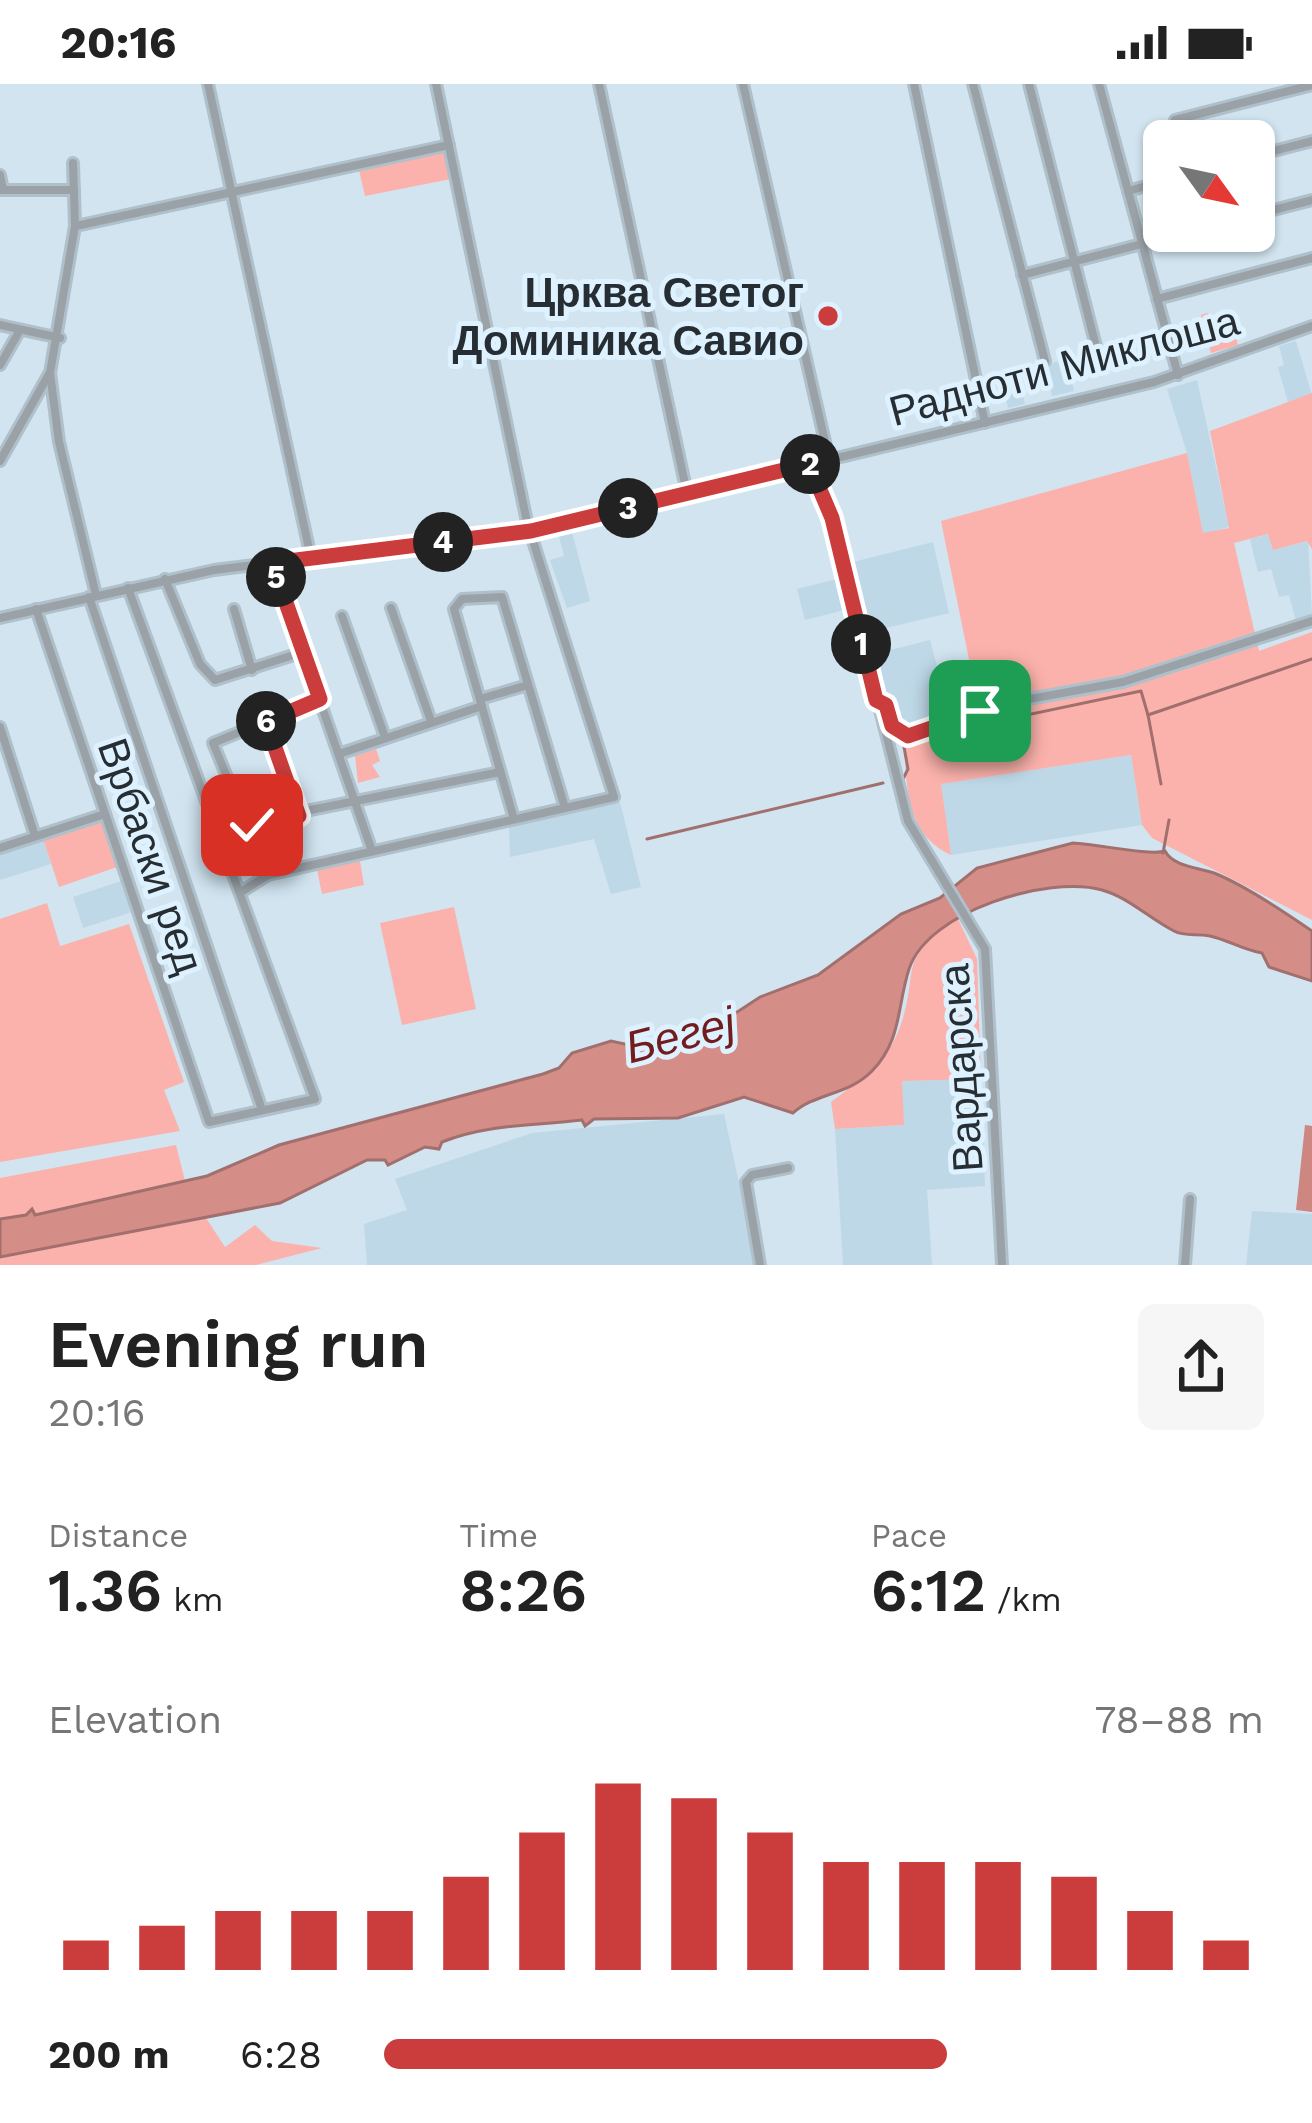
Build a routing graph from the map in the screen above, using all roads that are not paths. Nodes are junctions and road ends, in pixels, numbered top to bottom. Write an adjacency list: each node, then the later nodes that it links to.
1 (208, 84): 20 (street)
2 (436, 84): 12 (street)
3 (599, 84): 42 (street)
4 (743, 84): 39 (street)
5 (914, 84): 38 (street)
6 (973, 84): 27 (street)
7 (1029, 84): 26 (street)
8 (1100, 84): 19 (street)
9 (1312, 85): 10 (street)
10 (1175, 120)
11 (1312, 141): 13 (street)
12 (449, 145): 20 (street); 43 (street)
13 (1275, 151)
14 (74, 163): 18 (street)
15 (0, 175): 17 (street)
16 (1143, 187): 19 (street)
17 (2, 190): 18 (street)
18 (74, 190): 23 (street)
19 (1127, 191): 24 (street)
20 (231, 194): 23 (street); 44 (street)
21 (1312, 200): 22 (street)
22 (1275, 210)
23 (75, 226): 32 (street)
24 (1142, 244): 26 (street); 28 (street)
25 (1312, 258): 28 (street)
26 (1074, 262): 27 (street); 33 (street)
27 (1022, 275): 34 (street)
28 (1156, 299): 37 (street)
29 (0, 325): 31 (street)
30 (1312, 326): 37 (street, Радноти Миклоша)
31 (20, 330): 32 (street); 35 (street)
32 (60, 338): 36 (street)
33 (1098, 354)
34 (1045, 361)
35 (0, 364)
36 (50, 373): 40 (street); 48 (street)
37 (1178, 375): 38 (street, Радноти Миклоша)
38 (985, 423): 39 (street, Радноти Миклоша)
39 (829, 459): 41 (street, Радноти Миклоша)
40 (0, 461)
41 (809, 464): 42 (street, Радноти Миклоша); 59 (street, Вардарска)
42 (687, 493): 43 (street, Радноти Миклоша)
43 (531, 531): 44 (street, Радноти Миклоша); 68 (street)
44 (311, 558): 45 (street, Радноти Миклоша)
45 (272, 563): 46 (street, Радноти Миклоша); 55 (street)
46 (165, 579): 47 (street, Радноти Миклоша); 56 (street)
47 (128, 588): 48 (street, Радноти Миклоша); 75 (street)
48 (93, 596): 51 (street, Радноти Миклоша); 76 (street)
49 (234, 608): 56 (street)
50 (391, 608): 61 (street)
51 (36, 609): 53 (street, Радноти Миклоша); 69 (street, Врбаски ред)
52 (342, 616): 64 (street)
53 (0, 618)
54 (1312, 621): 59 (street)
55 (303, 652): 56 (street); 58 (street)
56 (252, 670)
57 (528, 685): 60 (street); 60 (street); 68 (street)
58 (320, 699): 62 (street); 65 (street)
59 (876, 700): 80 (street, Вардарска)
60 (481, 703): 61 (street); 66 (street)
61 (431, 721): 64 (street)
62 (266, 722): 70 (street); 70 (street)
63 (0, 727): 72 (street)
64 (385, 737): 65 (street)
65 (339, 754): 67 (street)
66 (500, 772): 67 (street); 71 (street)
67 (356, 801): 70 (street); 74 (street)
68 (565, 808): 71 (street)
69 (105, 814): 72 (street); 76 (street, Врбаски ред)
70 (299, 816)
71 (514, 819): 74 (street)
72 (34, 836): 73 (street)
73 (0, 848)
74 (372, 851): 75 (street)
75 (242, 892): 76 (street)
76 (262, 1110)
77 (788, 1168): 79 (street)
78 (1190, 1199): 81 (street)
79 (760, 1265)
80 (1002, 1265)
81 (1185, 1265)

